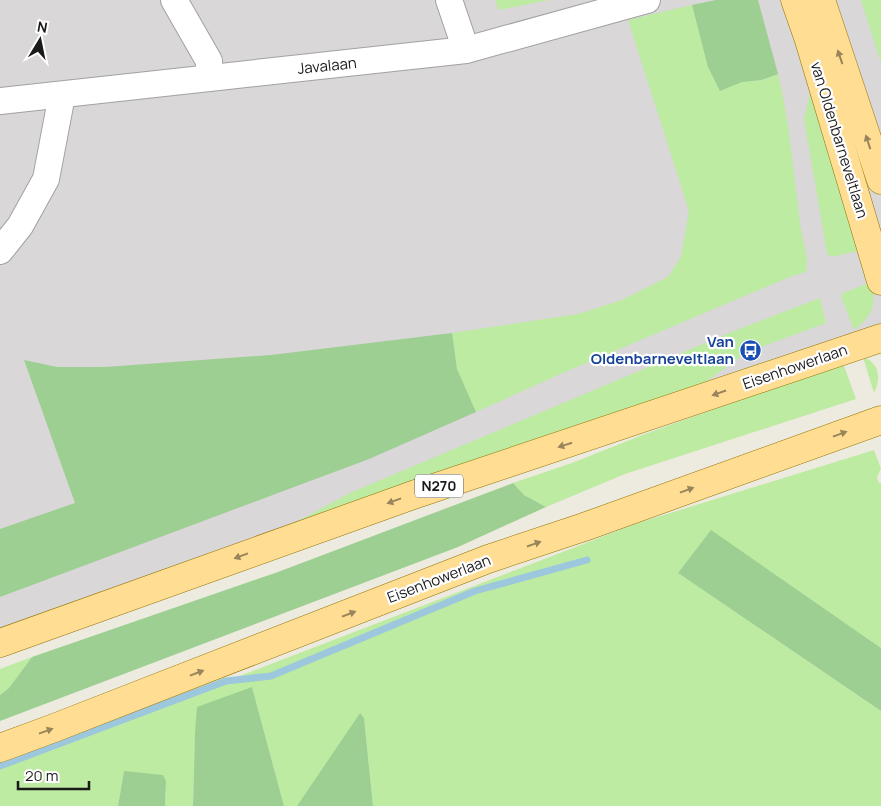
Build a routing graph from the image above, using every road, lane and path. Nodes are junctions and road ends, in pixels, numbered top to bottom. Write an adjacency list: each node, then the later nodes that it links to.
1 (174, 0): 7 (street)
2 (449, 0): 6 (street)
3 (647, 0): 6 (street, Javalaan)
4 (795, 0): 12 (main road, van Oldenbarneveltlaan)
5 (821, 0): 10 (main road, van Oldenbarneveltlaan, one-way to 5)
6 (466, 50): 7 (street, Javalaan)
7 (209, 78): 8 (street, Javalaan)
8 (62, 94): 9 (street, Javalaan); 11 (street)
9 (0, 101)
10 (881, 180)
11 (0, 251)
12 (881, 281)
13 (881, 338): 15 (main road, Eisenhowerlaan / N270, one-way to 15)
14 (881, 420): 16 (main road, Eisenhowerlaan, one-way to 14)
15 (0, 643)
16 (0, 748)

